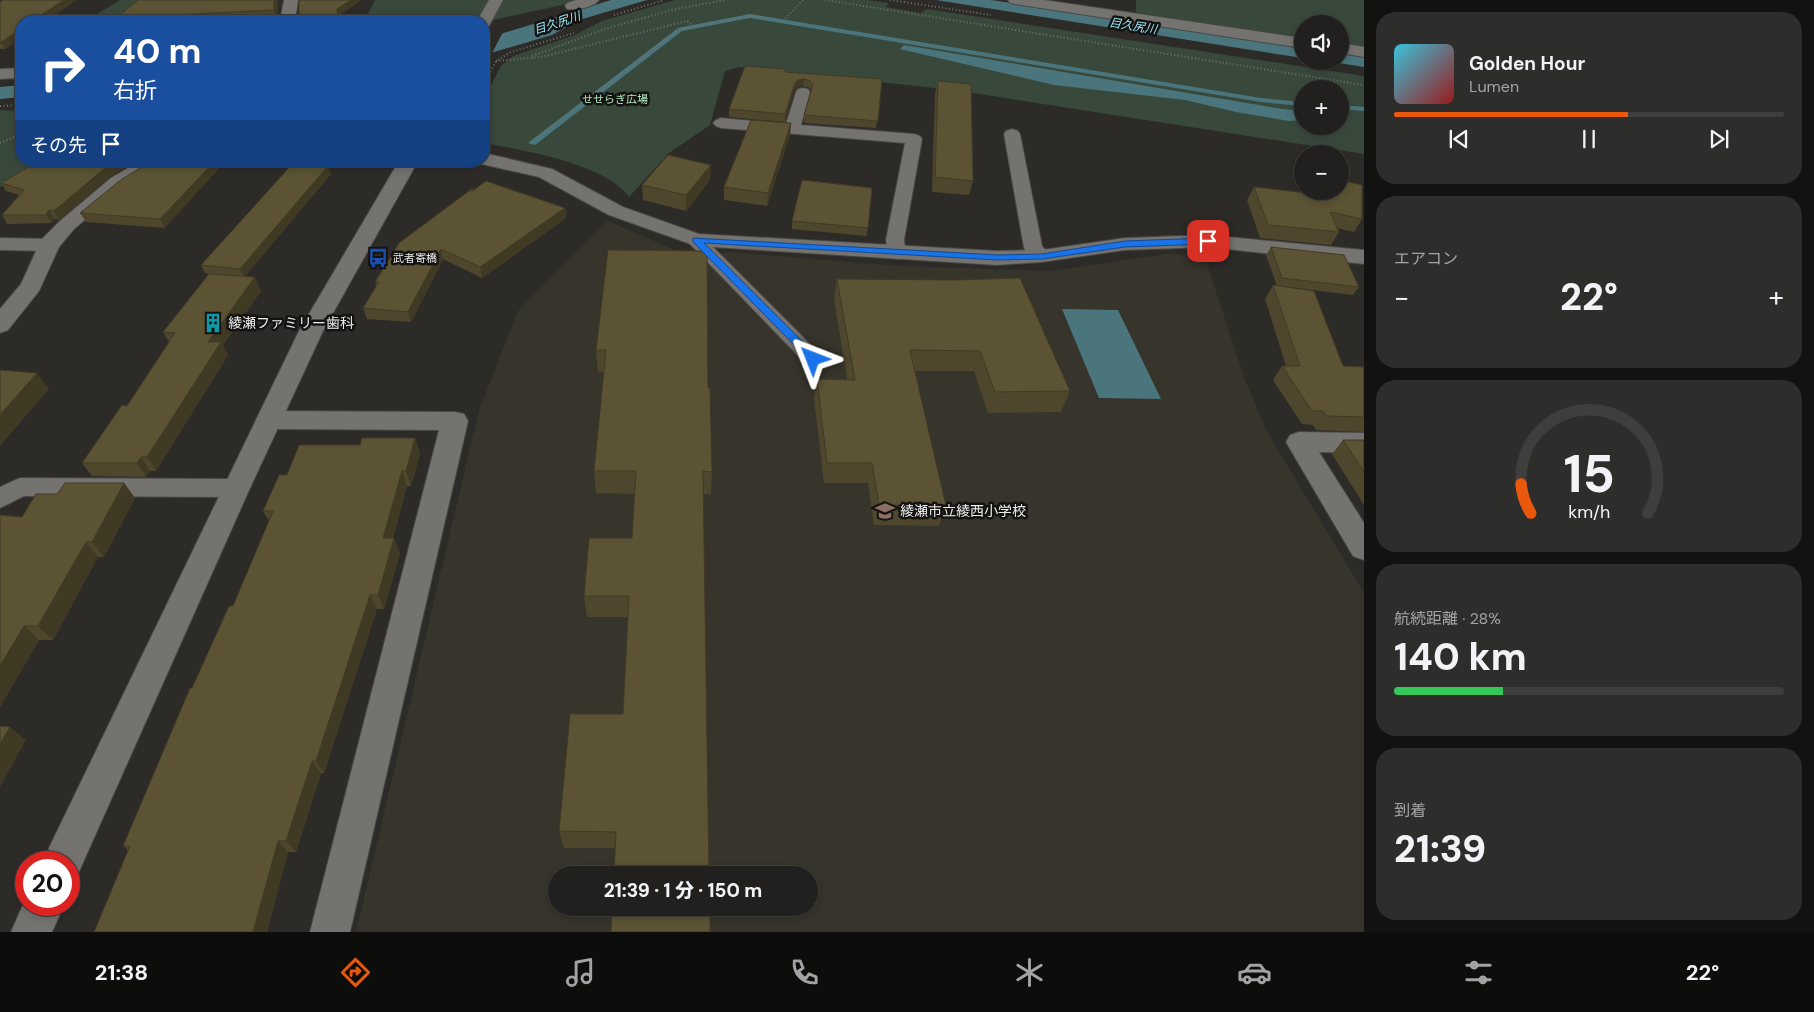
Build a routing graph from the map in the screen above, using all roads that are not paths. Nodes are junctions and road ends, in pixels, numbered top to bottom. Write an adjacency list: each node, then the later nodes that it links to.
1 (291, 0): 6 (street)
2 (496, 0): 7 (street)
3 (592, 0): 5 (street)
4 (1015, 0): 8 (street)
5 (572, 6)
6 (289, 15)
7 (488, 15)
8 (1294, 42)
9 (1349, 50): 10 (street)
10 (1364, 52)
11 (15, 73): 12 (street)
12 (0, 74)
13 (803, 92): 15 (lane)
14 (721, 123): 15 (lane)
15 (792, 129): 23 (lane)
16 (1012, 134): 24 (lane)
17 (490, 160): 20 (street)
18 (144, 167): 22 (street)
19 (406, 167): 28 (street)
20 (696, 240): 23 (street); 27 (lane)
21 (0, 244): 22 (lane)
22 (49, 245): 26 (street)
23 (897, 253): 24 (street)
24 (1042, 256): 25 (street)
25 (1364, 257)
26 (0, 325)
27 (813, 359)
28 (269, 420): 30 (street); 36 (street)
29 (1364, 443): 32 (street)
30 (236, 488): 31 (lane); 33 (street)
31 (0, 499)
32 (1364, 548)
33 (68, 851)
34 (39, 916): 35 (street)
35 (31, 932)
36 (330, 932)

